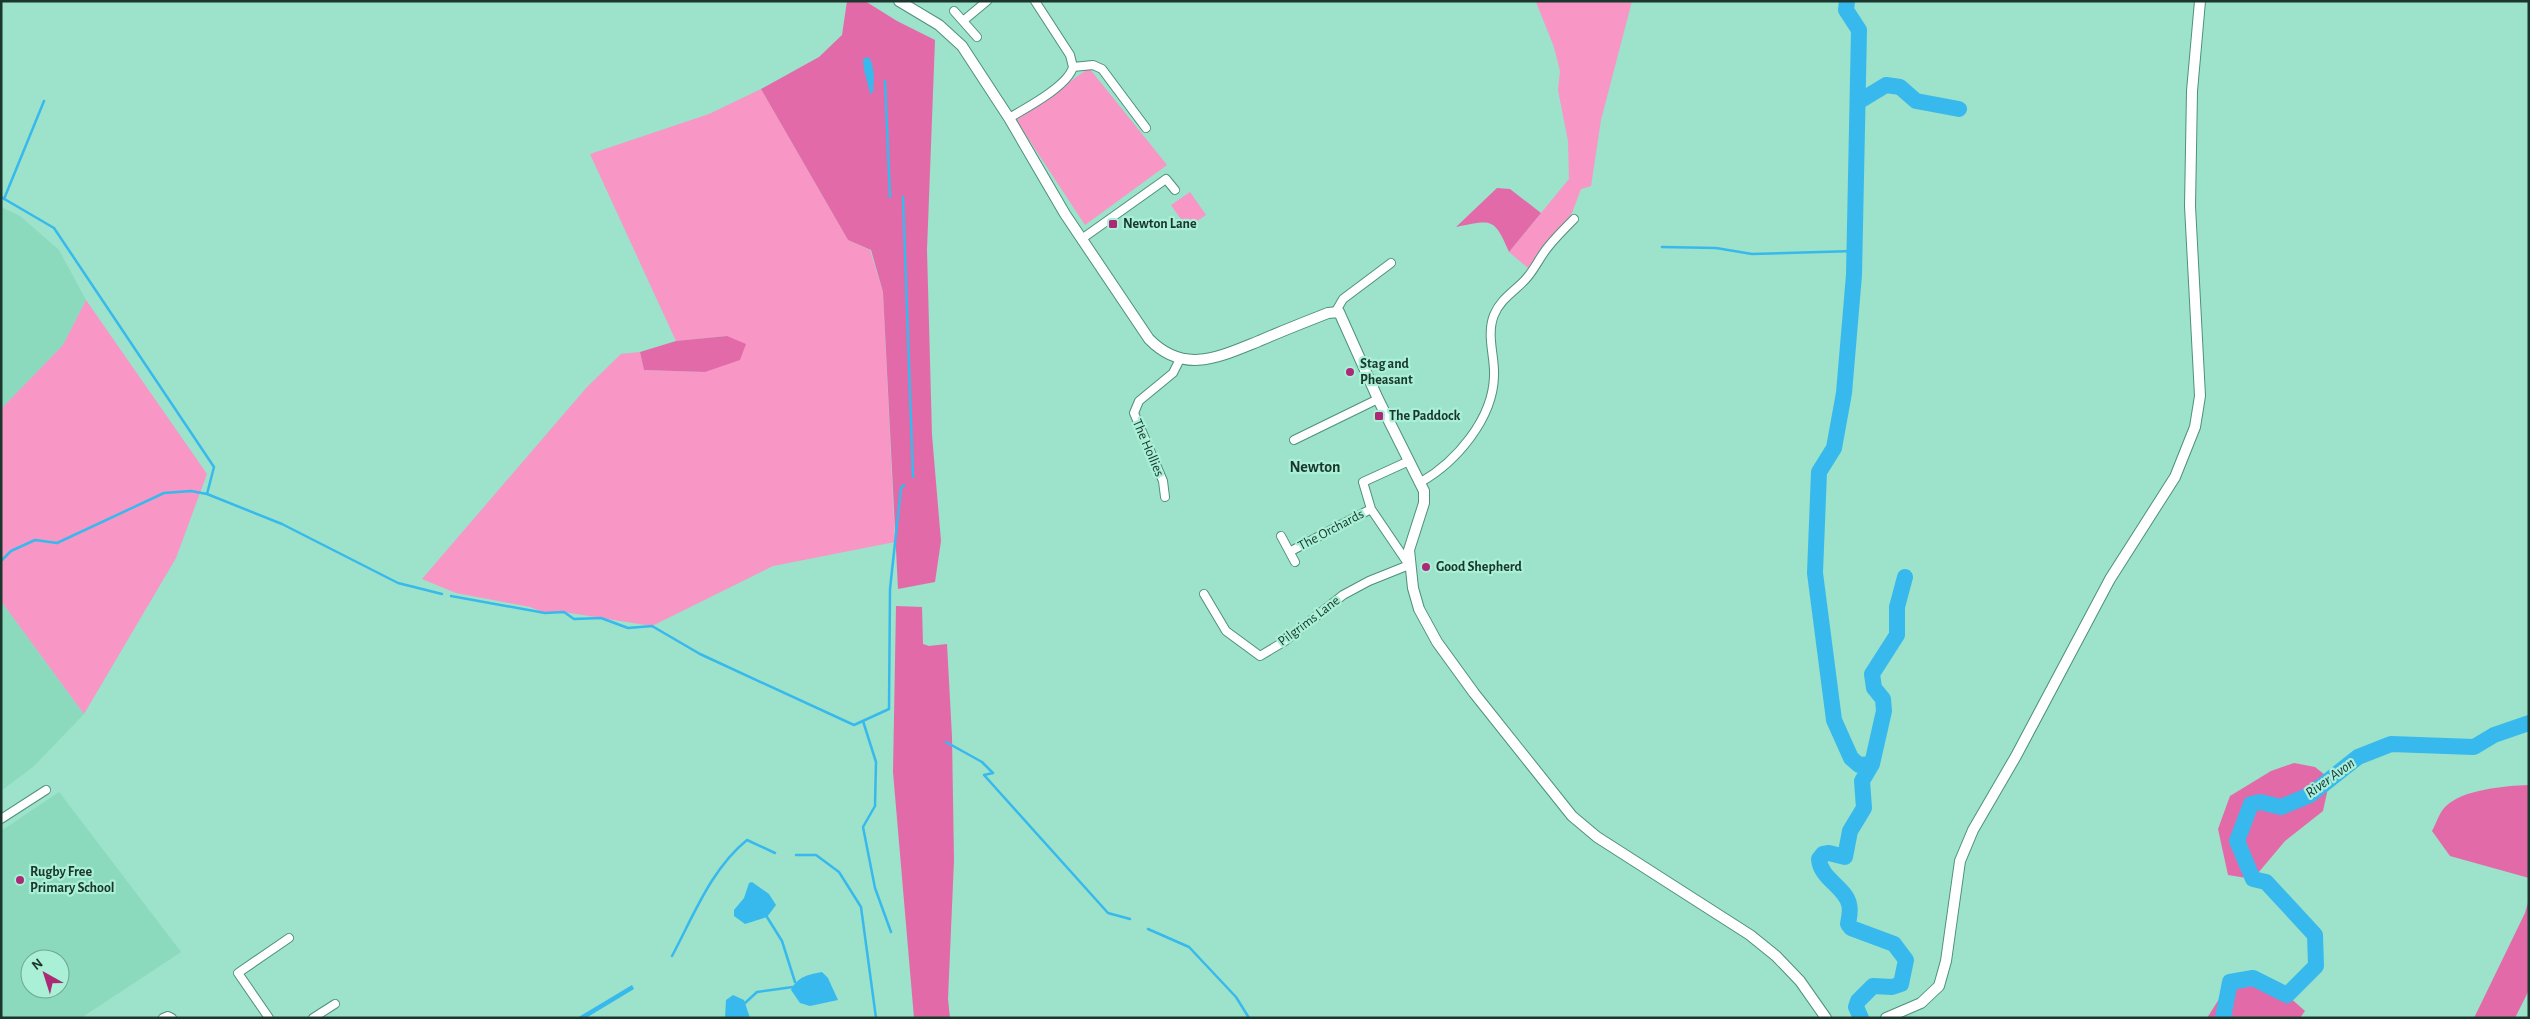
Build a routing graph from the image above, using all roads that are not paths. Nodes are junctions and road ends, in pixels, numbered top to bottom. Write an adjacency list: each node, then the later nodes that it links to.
1 (899, 1): 9 (street)
2 (987, 1): 6 (street)
3 (1035, 1): 8 (street)
4 (2200, 1): 37 (street)
5 (954, 11): 6 (street)
6 (963, 21): 7 (street)
7 (977, 37)
8 (1073, 67): 9 (street); 10 (street)
9 (1009, 118): 13 (street)
10 (1146, 128)
11 (1175, 190): 13 (street)
12 (1574, 219): 20 (street)
13 (1083, 238): 16 (street)
14 (1391, 263): 15 (street)
15 (1338, 313): 16 (street); 17 (street)
16 (1180, 359): 21 (street, The Hollies)
17 (1378, 398): 18 (street); 19 (street)
18 (1294, 440)
19 (1409, 461): 20 (street); 22 (street)
20 (1421, 482): 26 (street)
21 (1165, 497)
22 (1371, 509): 24 (street, The Orchards); 26 (street)
23 (1281, 536): 24 (street, The Orchards)
24 (1291, 551): 25 (street, The Orchards)
25 (1295, 562)
26 (1409, 565): 27 (street, Pilgrims Lane); 36 (street)
27 (1204, 594)
28 (46, 790): 29 (street)
29 (1, 819)
30 (289, 938): 34 (street)
31 (335, 1004): 35 (street)
32 (163, 1018): 33 (street)
33 (172, 1018)
34 (269, 1018)
35 (312, 1018)
36 (1826, 1018)
37 (1886, 1018)

